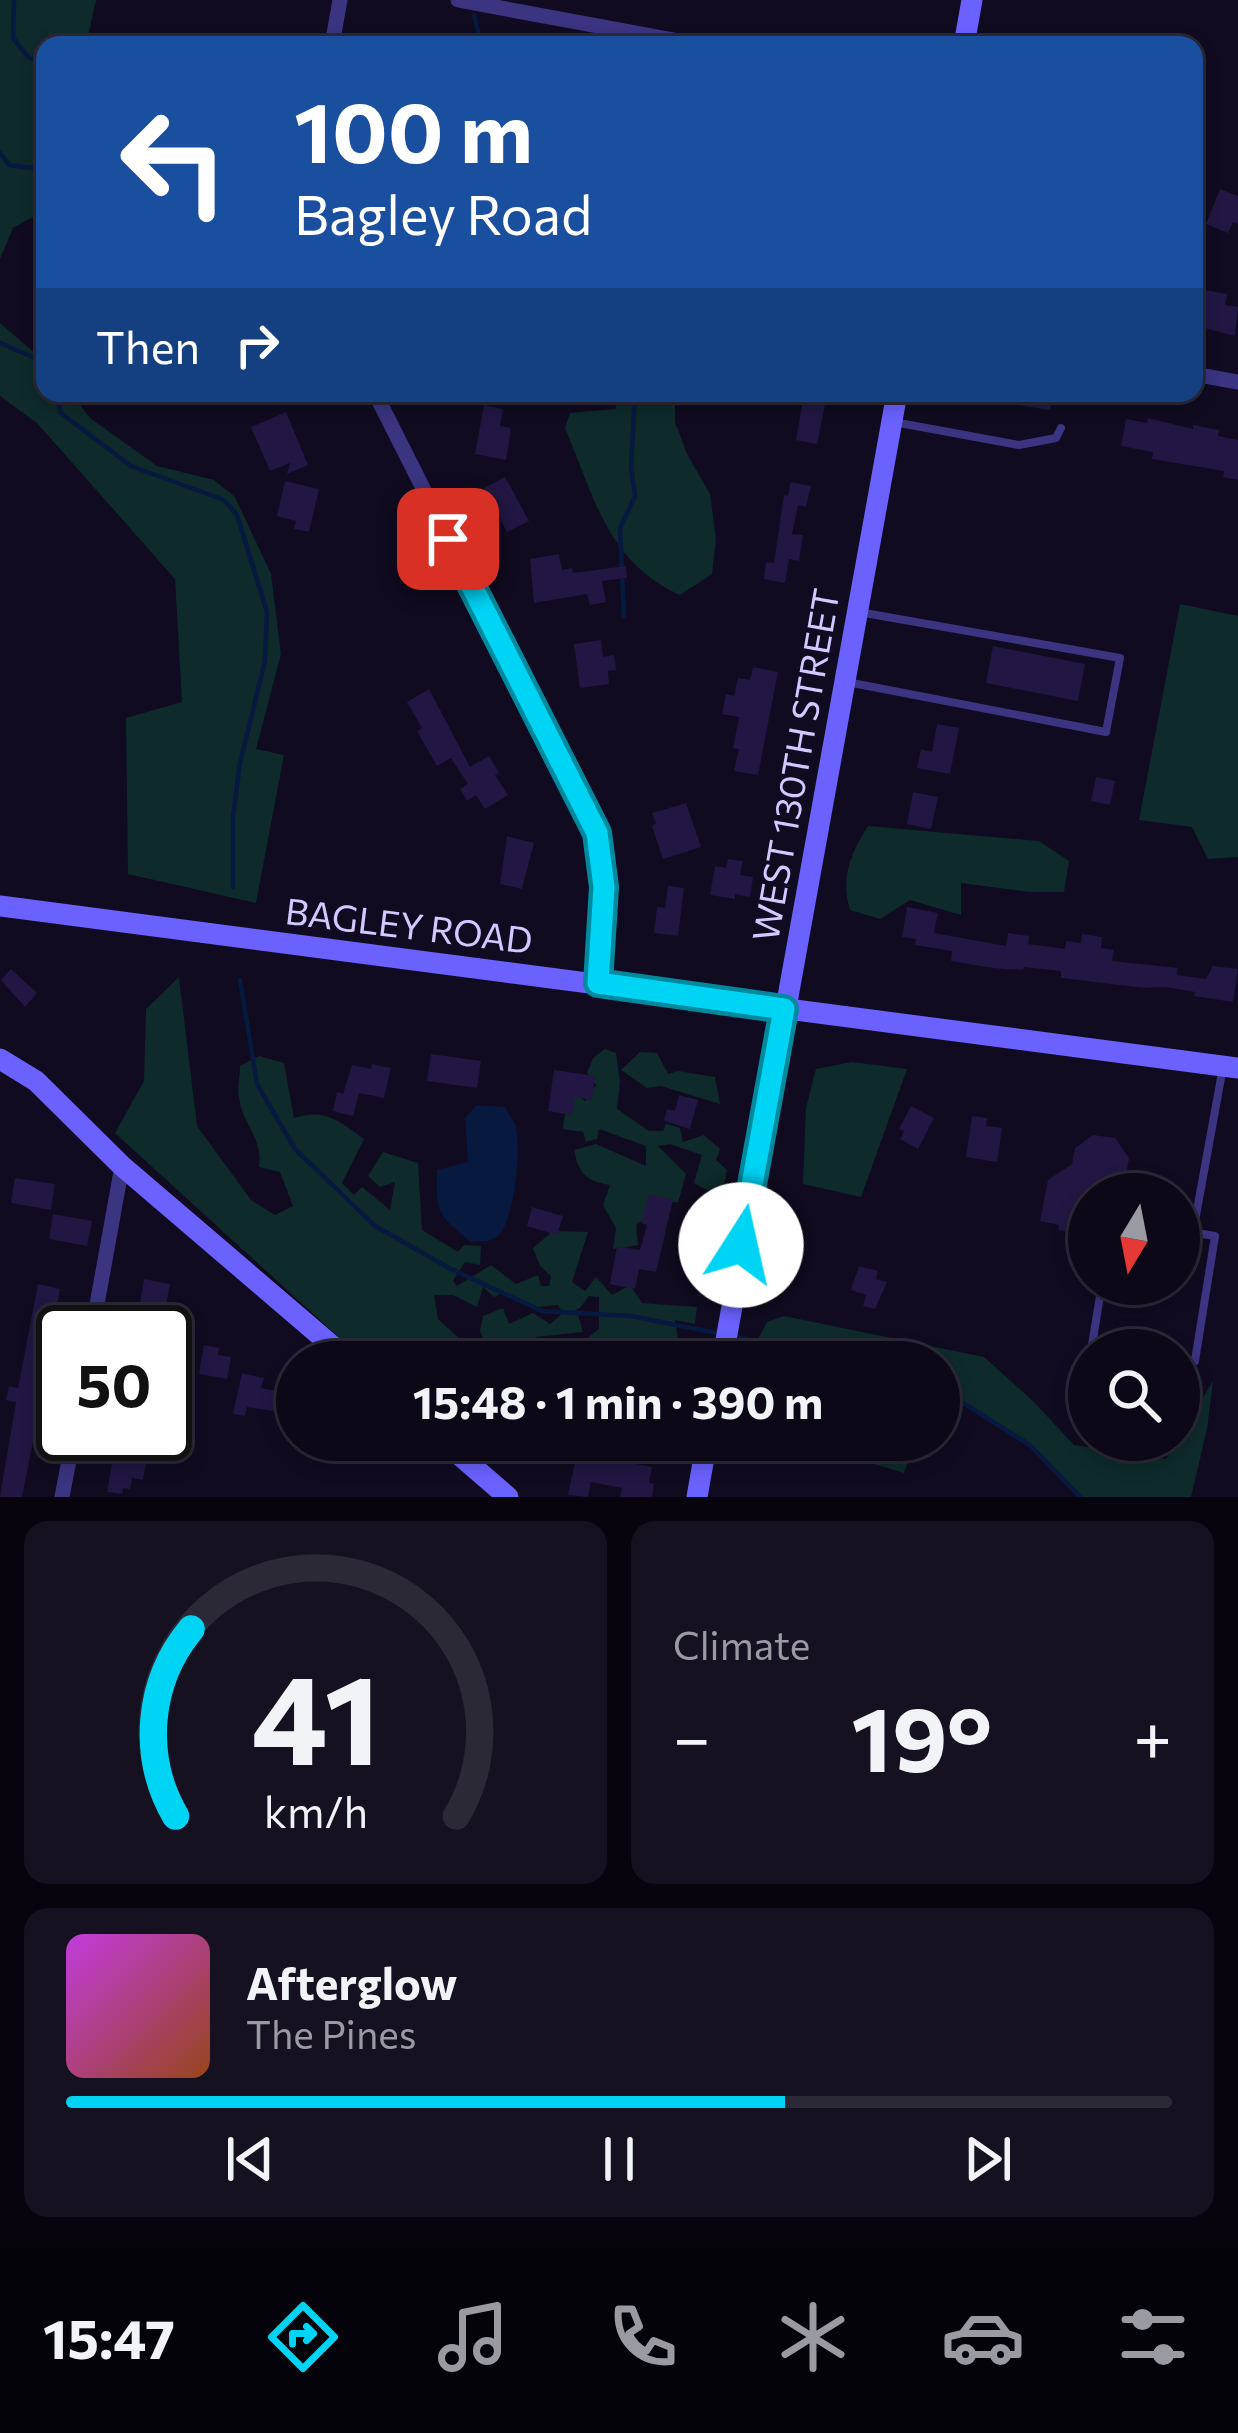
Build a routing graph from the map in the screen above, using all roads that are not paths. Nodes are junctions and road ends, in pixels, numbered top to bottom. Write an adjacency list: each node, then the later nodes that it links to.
1 (340, 0): 4 (street)
2 (458, 0): 5 (street)
3 (972, 0): 6 (main road)
4 (334, 36)
5 (652, 36)
6 (966, 36)
7 (1203, 376): 8 (street)
8 (1238, 382)
9 (380, 402): 16 (street)
10 (896, 402): 11 (main road, WEST 130TH STREET)
11 (892, 421): 12 (lane); 13 (main road, WEST 130TH STREET)
12 (1061, 428)
13 (857, 612): 14 (main road, WEST 130TH STREET); 14 (lane)
14 (844, 681): 17 (main road, WEST 130TH STREET)
15 (0, 906): 16 (main road, BAGLEY ROAD)
16 (598, 983): 17 (main road, BAGLEY ROAD)
17 (784, 1009): 19 (main road, BAGLEY ROAD); 26 (main road, WEST 130TH STREET)
18 (0, 1059): 20 (main road)
19 (1231, 1067): 21 (lane)
20 (122, 1166): 23 (street); 25 (main road)
21 (1200, 1202)
22 (1200, 1234): 24 (lane)
23 (97, 1305)
24 (1200, 1330)
25 (326, 1341)
26 (726, 1341)
27 (69, 1461): 30 (street)
28 (466, 1461): 31 (main road)
29 (703, 1461): 32 (main road)
30 (62, 1497)
31 (508, 1497)
32 (697, 1497)

